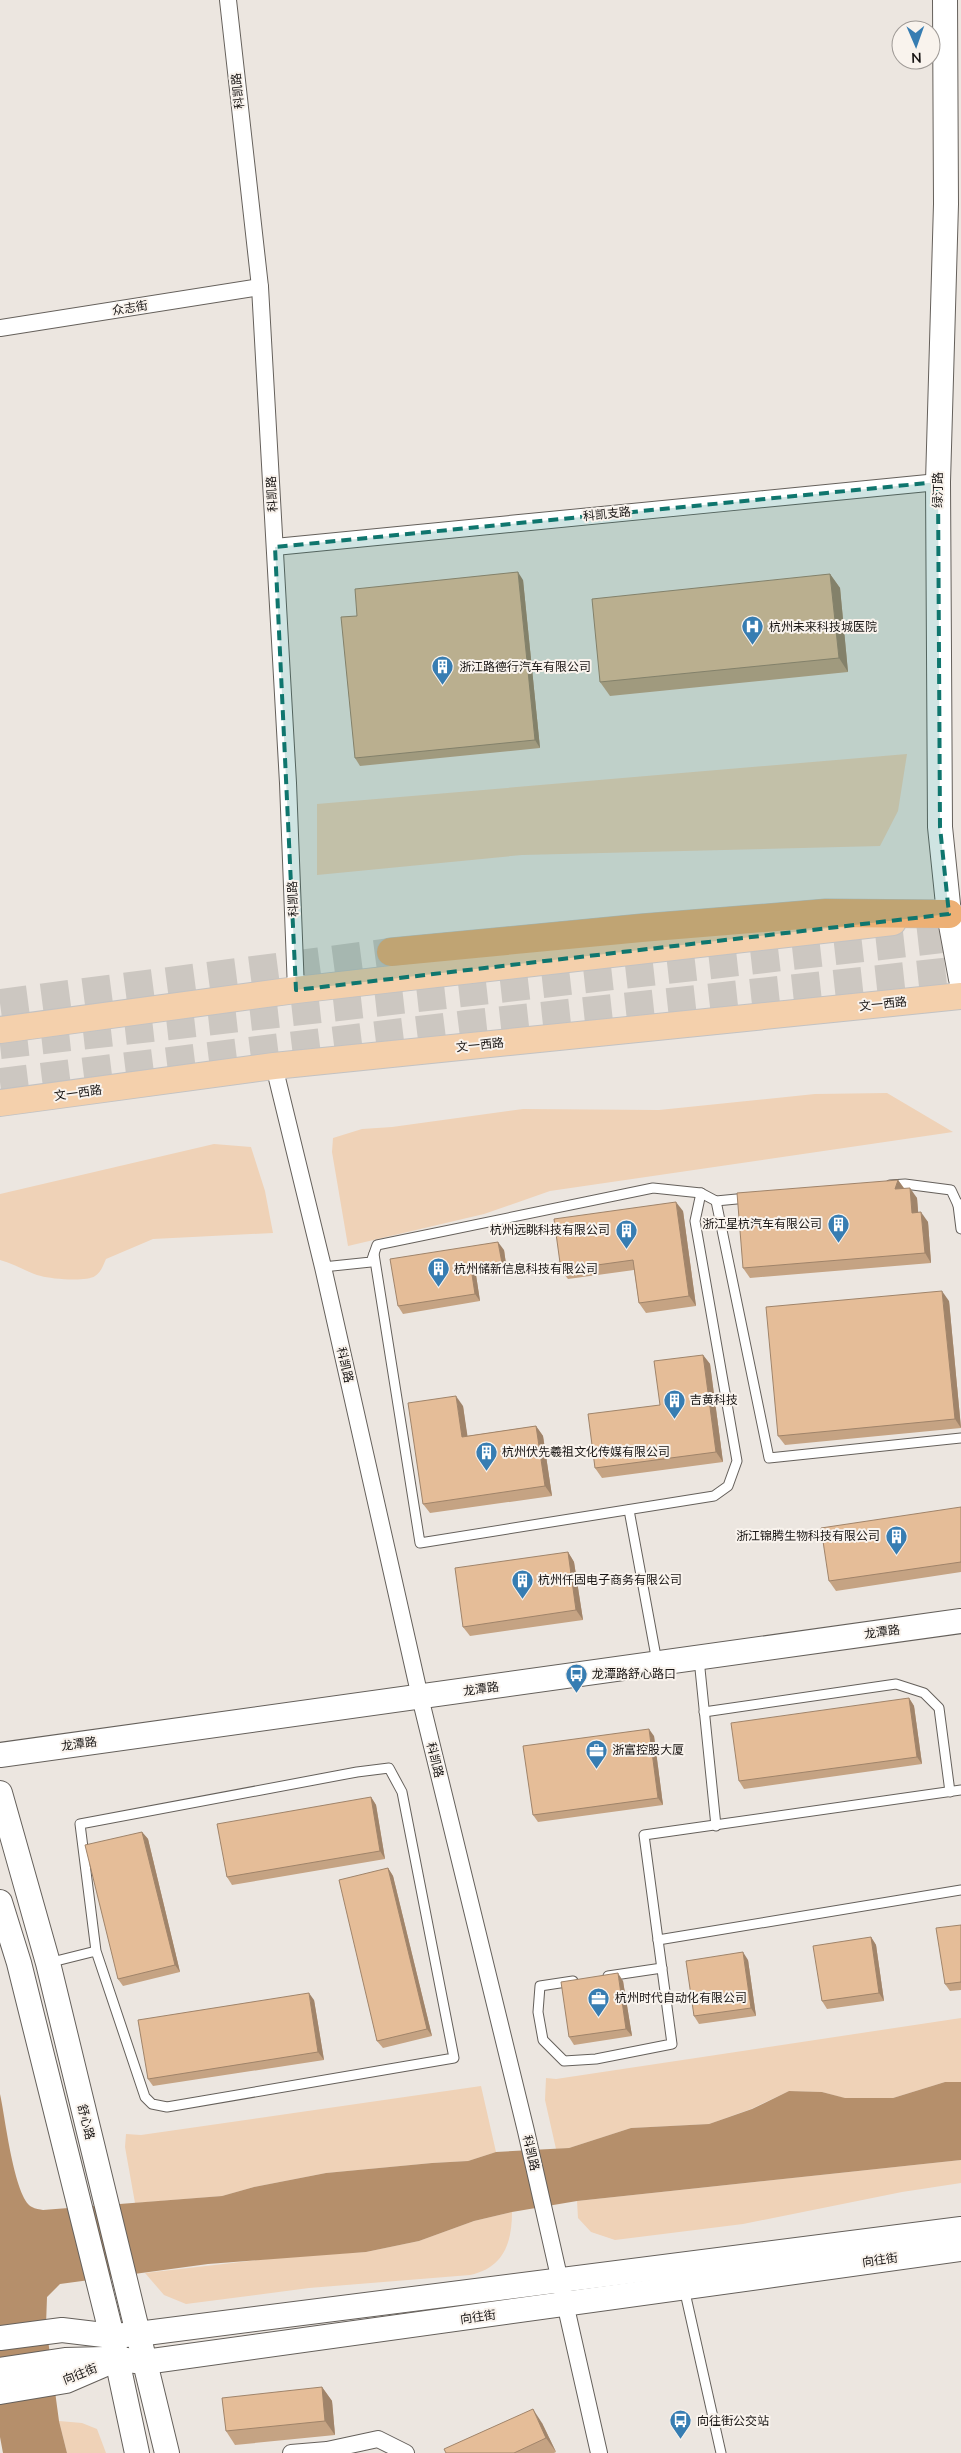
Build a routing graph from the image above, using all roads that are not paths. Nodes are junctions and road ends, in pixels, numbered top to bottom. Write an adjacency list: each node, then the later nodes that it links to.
1 (228, 0): 3 (street, 科凯路)
2 (945, 0): 5 (street, 绿汀路)
3 (260, 287): 4 (street, 众志街); 6 (street, 科凯路)
4 (0, 328)
5 (938, 482): 6 (street, 科凯支路); 7 (street, 绿汀路)
6 (275, 546): 10 (street, 科凯路)
7 (955, 914): 8 (highway); 9 (street, 绿汀路); 10 (main road)
8 (391, 952)
9 (961, 979)
10 (296, 990): 12 (main road)
11 (961, 996): 13 (main road, 文一西路)
12 (0, 1030)
13 (274, 1066): 14 (main road, 文一西路); 22 (street, 科凯路)
14 (0, 1103)
15 (885, 1186): 19 (lane)
16 (701, 1193): 18 (lane); 21 (lane); 24 (lane)
17 (756, 1197): 18 (lane)
18 (716, 1201): 23 (lane)
19 (959, 1205): 20 (lane)
20 (961, 1229)
21 (374, 1254): 22 (lane); 24 (lane)
22 (323, 1267): 28 (street, 科凯路)
23 (961, 1438)
24 (629, 1510): 27 (lane)
25 (961, 1622): 26 (street, 龙潭路)
26 (699, 1658): 27 (street, 龙潭路); 29 (lane)
27 (658, 1664): 28 (street, 龙潭路)
28 (420, 1697): 30 (street, 龙潭路); 43 (street, 科凯路)
29 (704, 1712): 32 (lane); 34 (lane)
30 (0, 1755)
31 (961, 1790): 32 (lane)
32 (950, 1792): 34 (lane)
33 (0, 1793): 39 (street, 舒心路)
34 (716, 1826): 37 (lane)
35 (961, 1890): 37 (lane)
36 (0, 1902): 47 (street)
37 (658, 1940): 40 (lane)
38 (96, 1951): 38 (lane); 39 (lane)
39 (48, 1963): 46 (street, 舒心路)
40 (662, 1968): 40 (lane)
41 (961, 2229): 43 (street, 向往街)
42 (961, 2249): 44 (street, 向往街)
43 (559, 2280): 45 (street, 科凯路); 46 (street, 向往街)
44 (684, 2288): 45 (street, 向往街); 60 (lane)
45 (565, 2305): 52 (street, 向往街); 59 (street, 科凯路)
46 (138, 2334): 47 (street, 向往街); 52 (street, 舒心路)
47 (112, 2336): 50 (street, 向往街); 51 (street)
48 (0, 2338): 50 (street)
49 (0, 2352): 50 (street)
50 (64, 2354): 51 (street, 向往街); 53 (street); 54 (street, 向往街)
51 (117, 2359): 52 (street, 向往街); 55 (street)
52 (145, 2362): 56 (street, 舒心路)
53 (0, 2370)
54 (0, 2392)
55 (137, 2453)
56 (167, 2453)
57 (291, 2453): 58 (street)
58 (406, 2453)
59 (599, 2453)
60 (721, 2453)

